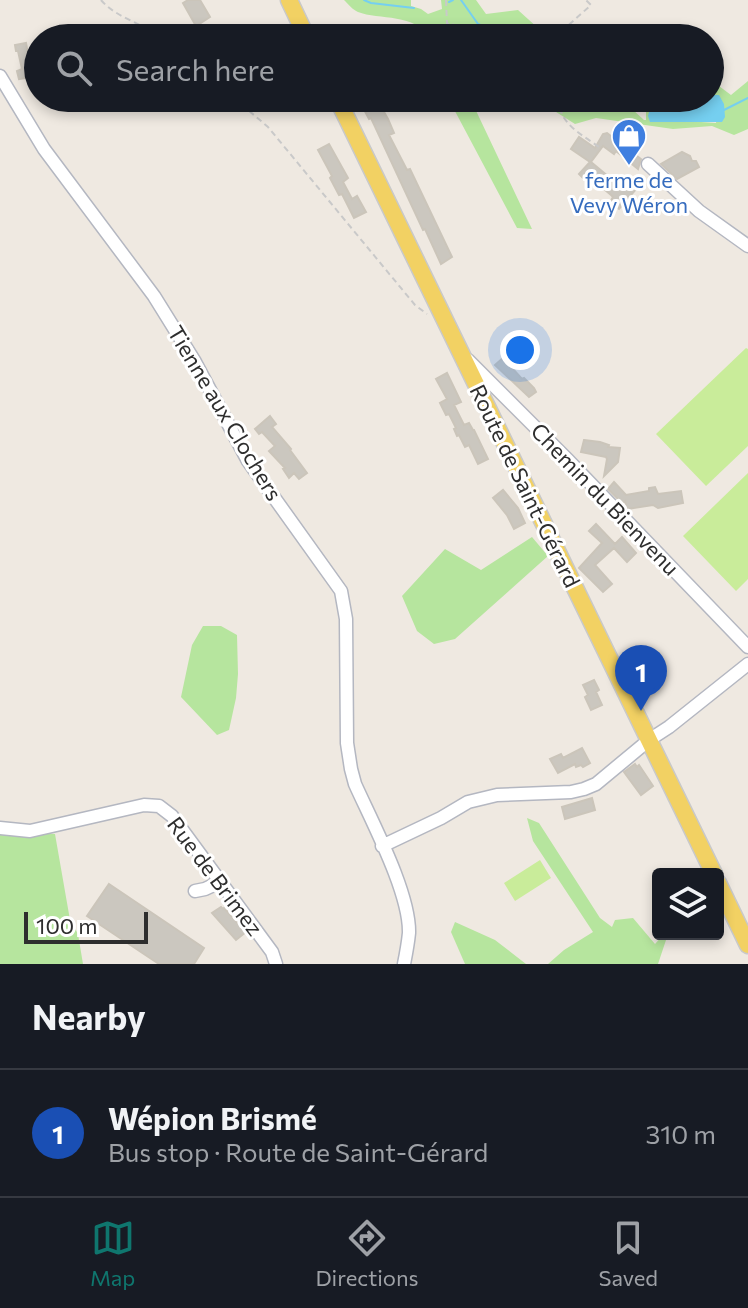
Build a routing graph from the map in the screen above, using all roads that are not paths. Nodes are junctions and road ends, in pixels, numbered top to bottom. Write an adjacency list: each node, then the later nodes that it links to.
1 (289, 0): 2 (main road)
2 (300, 24)
3 (0, 76): 12 (street, Tienne aux Clochers)
4 (344, 112): 7 (main road, Route de Saint-Gérard)
5 (648, 164): 6 (street)
6 (748, 246)
7 (461, 353): 8 (street, Chemin du Bienvenu); 10 (main road, Route de Saint-Gérard)
8 (748, 647)
9 (748, 664): 10 (street)
10 (649, 740): 12 (street); 13 (main road, Route de Saint-Gérard)
11 (0, 828): 14 (street, Rue de Brimez)
12 (382, 846): 19 (street, Tienne aux Clochers)
13 (711, 868)
14 (220, 882): 15 (street); 18 (street, Rue de Brimez)
15 (195, 891)
16 (724, 895): 17 (main road)
17 (748, 945)
18 (276, 964)
19 (404, 964)

